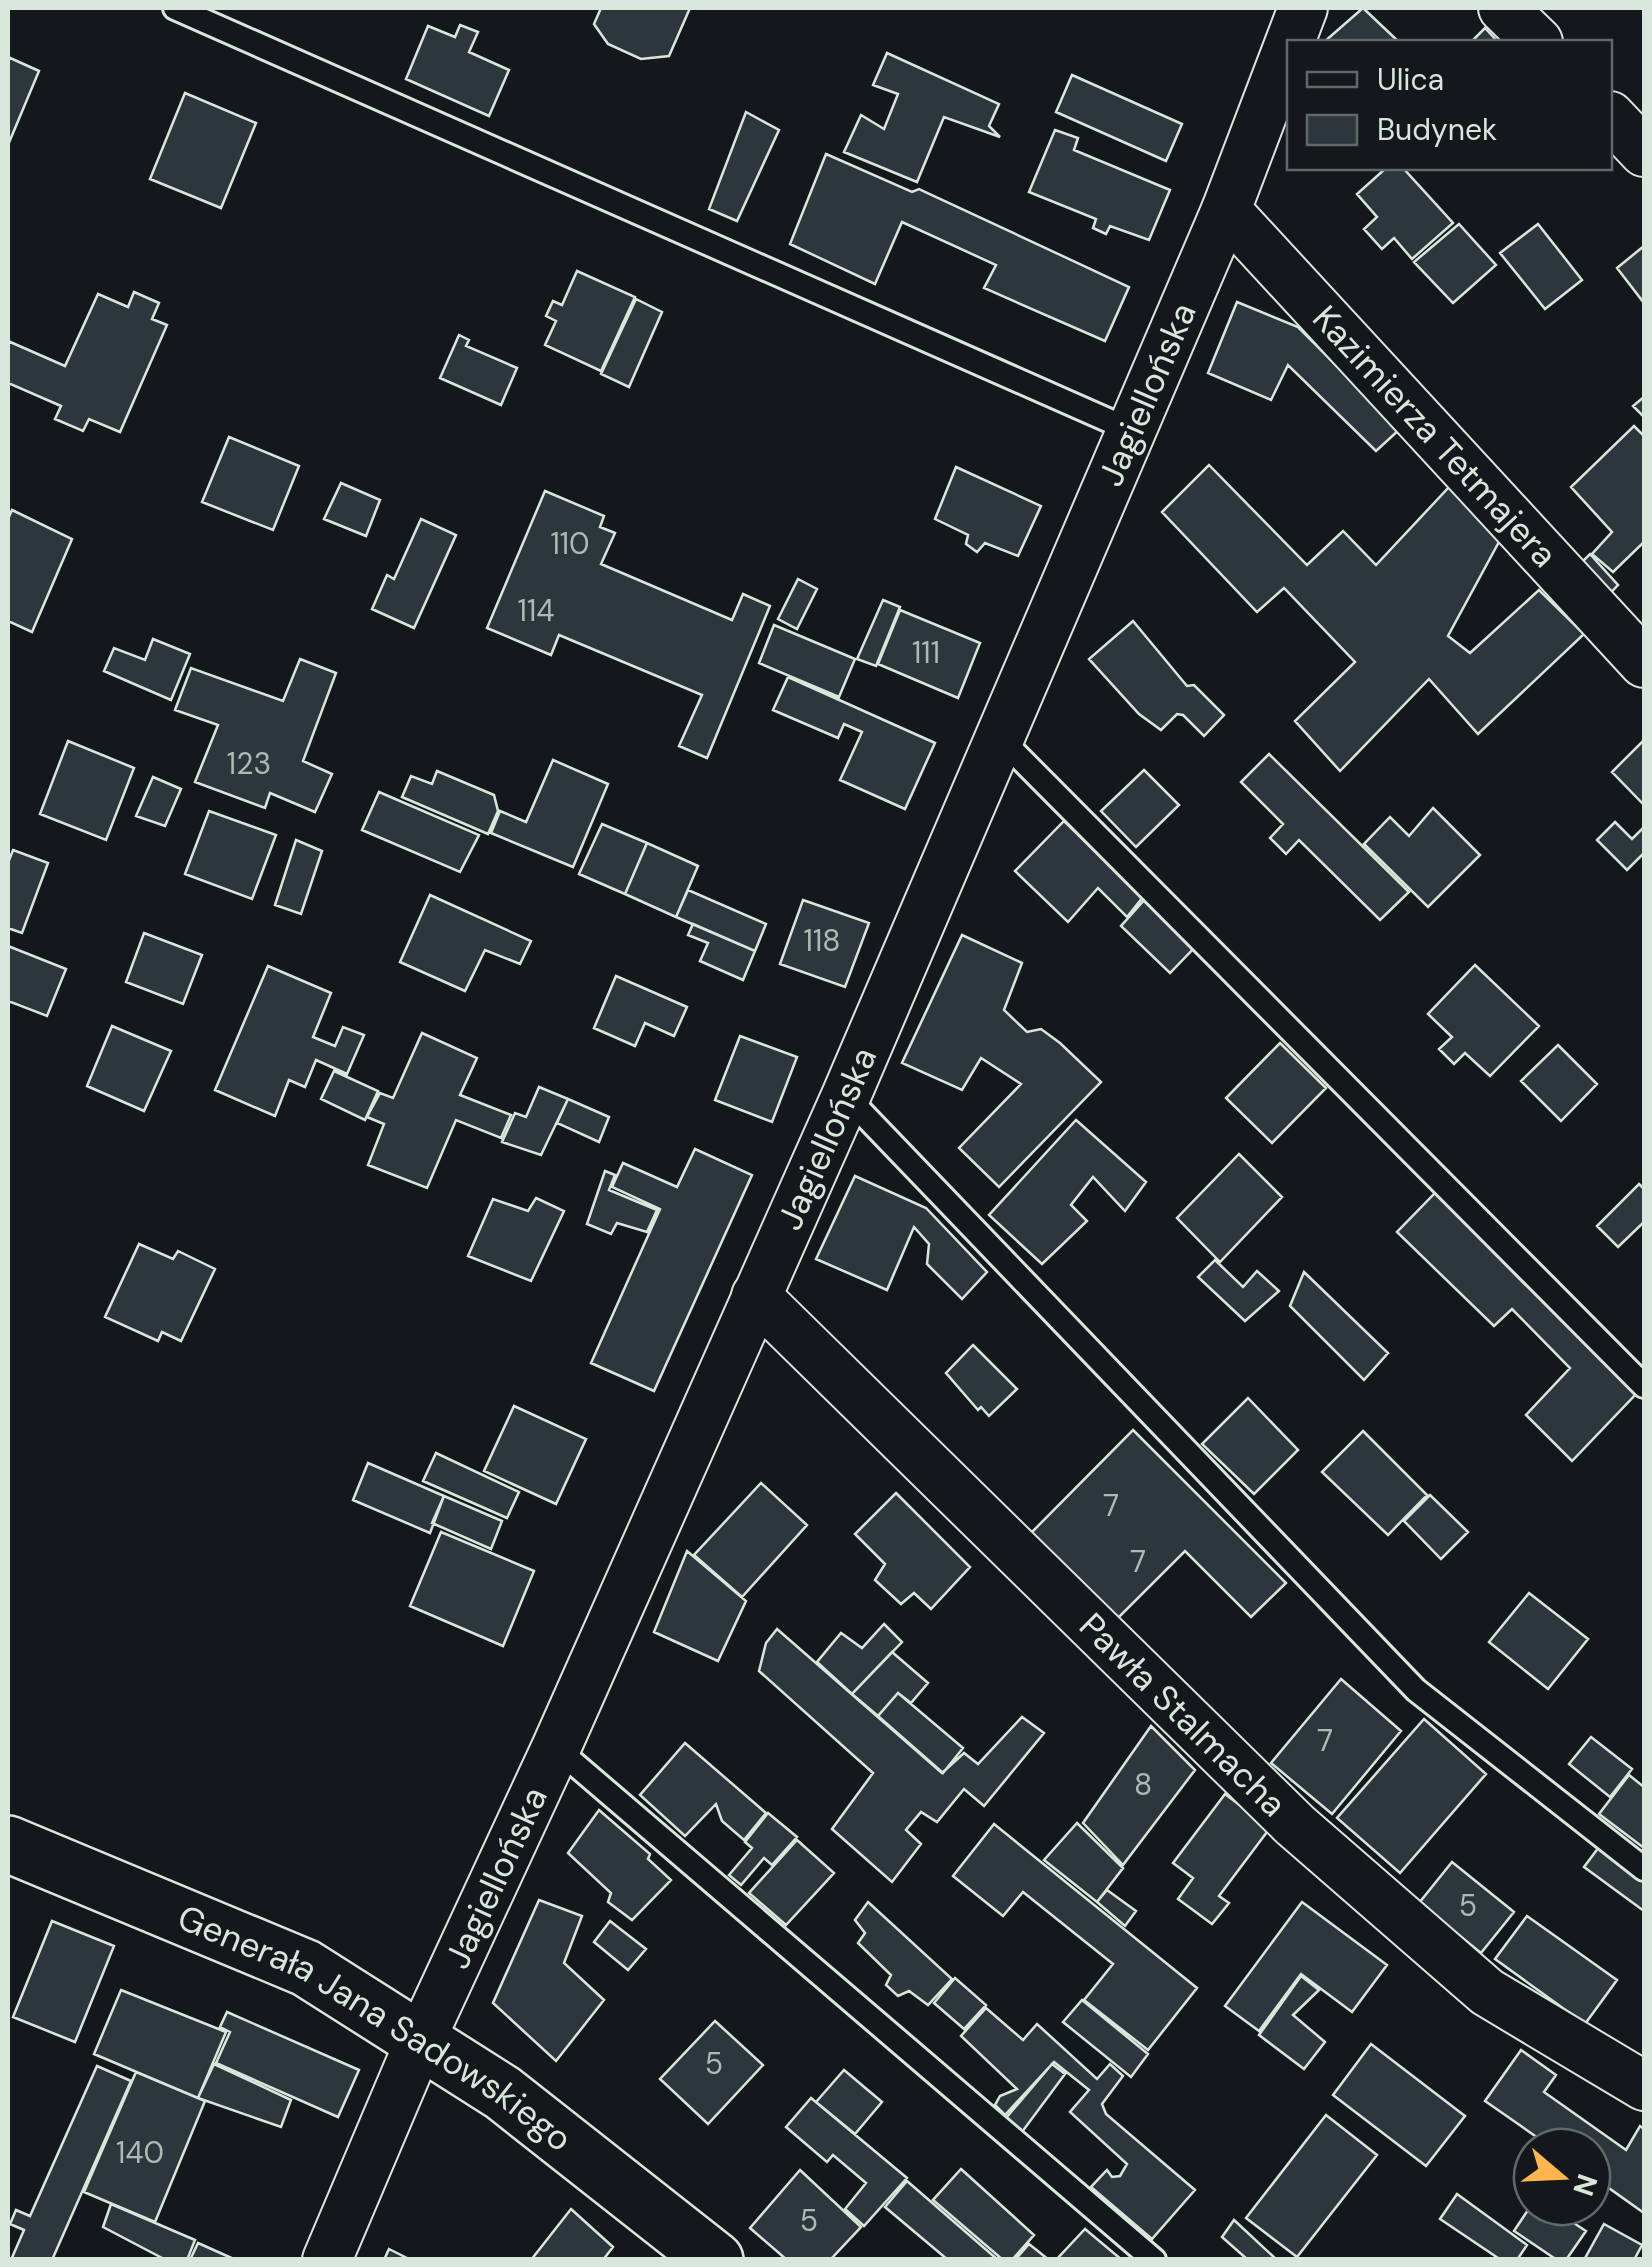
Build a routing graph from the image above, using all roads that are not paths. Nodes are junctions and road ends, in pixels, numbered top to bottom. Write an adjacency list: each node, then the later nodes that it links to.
1 (175, 8): 10 (lane)
2 (1302, 8): 4 (street, Jagiellońska)
3 (1504, 8): 5 (street)
4 (1290, 40)
5 (1536, 40)
6 (1287, 48): 9 (street, Jagiellońska)
7 (1612, 118): 8 (street)
8 (1644, 152)
9 (1226, 210): 10 (street, Jagiellońska); 11 (street, Kazimierza Tetmajera)
10 (1128, 429): 12 (street, Jagiellońska)
11 (1644, 663)
12 (1000, 737): 13 (street, Jagiellońska); 15 (lane)
13 (846, 1096): 14 (street, Jagiellońska); 18 (lane)
14 (756, 1296): 16 (street, Jagiellońska); 20 (street, Pawła Stalmacha)
15 (1644, 1386)
16 (556, 1748): 19 (street, Jagiellońska); 23 (lane)
17 (8, 1844): 19 (street, Generała Jana Sadowskiego)
18 (1644, 1869)
19 (420, 2041): 21 (street, Jagiellońska); 22 (street, Generała Jana Sadowskiego)
20 (1644, 2086)
21 (327, 2260)
22 (715, 2260)
23 (1154, 2260)

